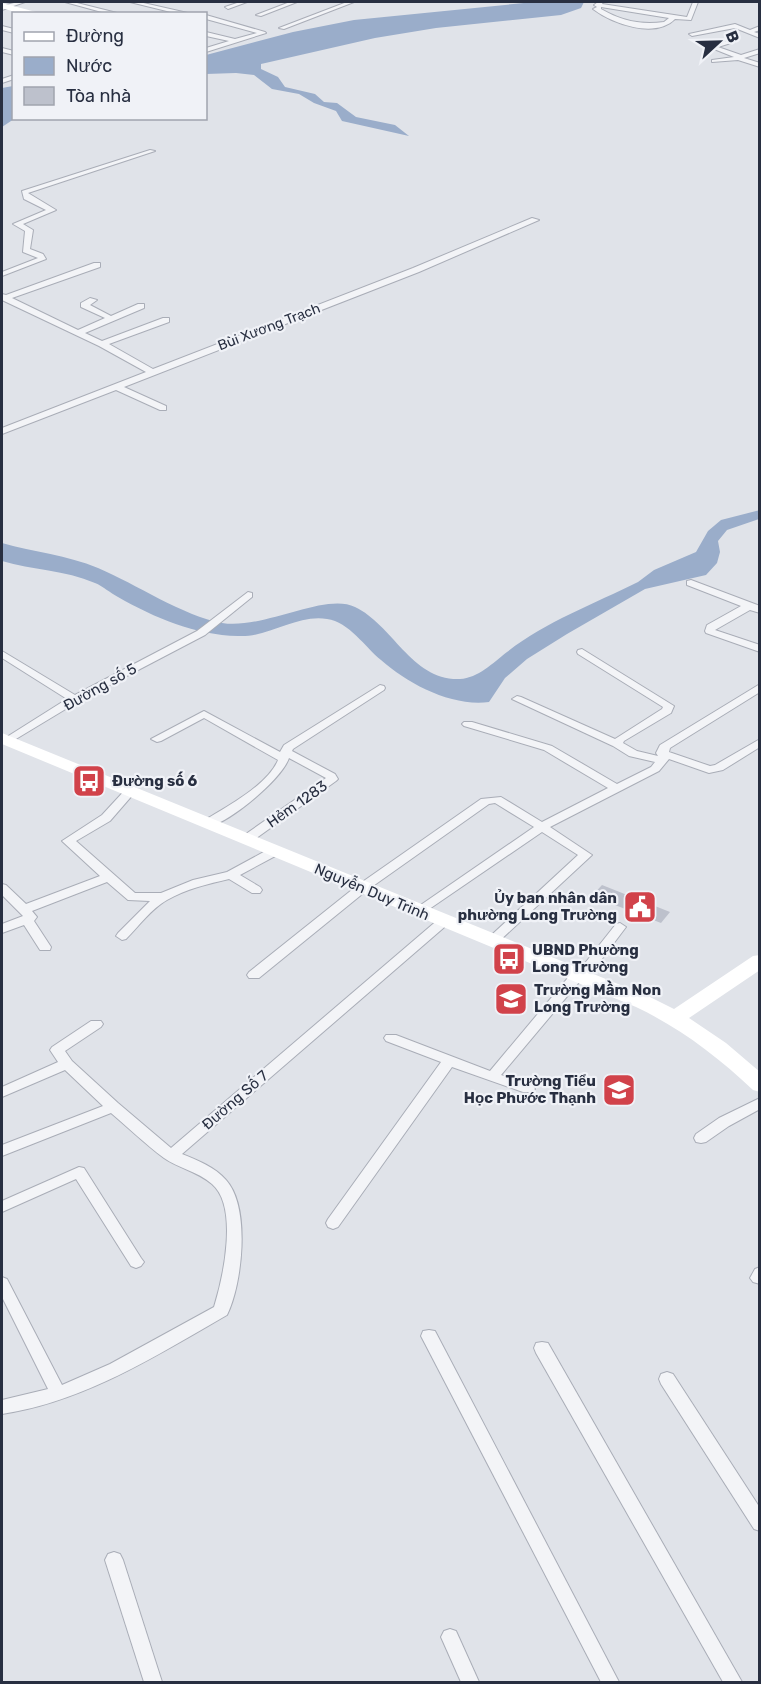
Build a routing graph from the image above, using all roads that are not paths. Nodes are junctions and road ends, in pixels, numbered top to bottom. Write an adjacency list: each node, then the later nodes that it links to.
1 (22, 2): 9 (street)
2 (68, 2): 12 (street)
3 (133, 2): 13 (street)
4 (244, 2): 10 (street)
5 (294, 2): 14 (street)
6 (351, 2): 17 (street)
7 (695, 2): 16 (street)
8 (603, 4): 16 (street); 16 (street)
9 (3, 7): 11 (main road)
10 (228, 7)
11 (24, 12)
12 (110, 12)
13 (180, 12)
14 (259, 15)
15 (207, 17): 23 (street)
16 (673, 17)
17 (282, 28)
18 (759, 28): 19 (street)
19 (749, 31): 21 (street); 22 (street)
20 (207, 34): 23 (street)
21 (692, 34)
22 (759, 36)
23 (236, 42): 25 (street)
24 (729, 42): 27 (street)
25 (207, 50)
26 (759, 51): 27 (street)
27 (739, 57): 28 (street); 29 (street)
28 (714, 61)
29 (759, 65)
30 (152, 151): 33 (street)
31 (535, 220): 41 (street, Bùi Xương Trạch)
32 (97, 265): 34 (street)
33 (2, 274)
34 (3, 297): 39 (street)
35 (93, 300): 37 (street)
36 (141, 306): 37 (street)
37 (110, 318): 39 (street)
38 (166, 320): 40 (street)
39 (77, 333): 40 (street)
40 (102, 344): 41 (street)
41 (152, 372): 42 (street, Bùi Xương Trạch)
42 (116, 386): 43 (street); 44 (street, Bùi Xương Trạch)
43 (163, 408)
44 (2, 431)
45 (691, 583): 47 (street)
46 (248, 595): 54 (street, Đường số 5)
47 (748, 606): 48 (street); 49 (street)
48 (759, 610)
49 (759, 649)
50 (582, 652): 60 (street)
51 (2, 654): 54 (street)
52 (759, 687): 62 (street)
53 (380, 688): 61 (street)
54 (75, 699): 57 (street, Đường số 5)
55 (517, 699): 60 (street)
56 (468, 724): 63 (street)
57 (4, 739): 64 (main road, Nguyễn Duy Trinh)
58 (157, 739): 61 (street)
59 (759, 742): 62 (street)
60 (617, 744): 62 (street)
61 (285, 755): 65 (street); 67 (street, Hẻm 1283)
62 (662, 757): 63 (street)
63 (618, 789): 66 (street)
64 (130, 791): 65 (main road, Nguyễn Duy Trinh); 70 (street)
65 (209, 823): 67 (main road, Nguyễn Duy Trinh)
66 (542, 827): 72 (street); 75 (street); 81 (street)
67 (247, 839): 68 (main road, Nguyễn Duy Trinh)
68 (275, 851): 69 (street); 72 (main road, Nguyễn Duy Trinh)
69 (231, 874): 73 (street); 74 (street)
70 (109, 877): 74 (street); 76 (street)
71 (2, 888): 76 (street)
72 (362, 888): 75 (main road, Nguyễn Duy Trinh); 84 (street)
73 (256, 890)
74 (163, 897): 80 (street)
75 (418, 911): 77 (main road, Nguyễn Duy Trinh)
76 (27, 915): 79 (street); 82 (street)
77 (444, 921): 81 (main road, Nguyễn Duy Trinh); 99 (street, Đường Số 7)
78 (620, 927): 85 (street)
79 (2, 929)
80 (122, 936)
81 (491, 940): 85 (main road, Nguyễn Duy Trinh)
82 (45, 947)
83 (757, 965): 86 (main road)
84 (254, 975)
85 (579, 977): 86 (main road, Nguyễn Duy Trinh); 91 (street)
86 (676, 1017): 92 (main road, Nguyễn Duy Trinh)
87 (96, 1024): 90 (street)
88 (391, 1038): 89 (street)
89 (449, 1061): 91 (street); 101 (street)
90 (67, 1064): 94 (street); 96 (street)
91 (492, 1077): 93 (street)
92 (759, 1085)
93 (528, 1089)
94 (2, 1092)
95 (759, 1103): 97 (street)
96 (112, 1107): 98 (street); 99 (street)
97 (701, 1138)
98 (2, 1151)
99 (171, 1156): 107 (street)
100 (2, 1207): 102 (street)
101 (333, 1223)
102 (136, 1262)
103 (2, 1283): 107 (street)
104 (429, 1336): 114 (street)
105 (542, 1348): 115 (street)
106 (667, 1379): 109 (street)
107 (58, 1392): 108 (street)
108 (2, 1407)
109 (759, 1524)
110 (114, 1560): 112 (street)
111 (450, 1637): 113 (street)
112 (153, 1683)
113 (470, 1683)
114 (610, 1683)
115 (733, 1683)

